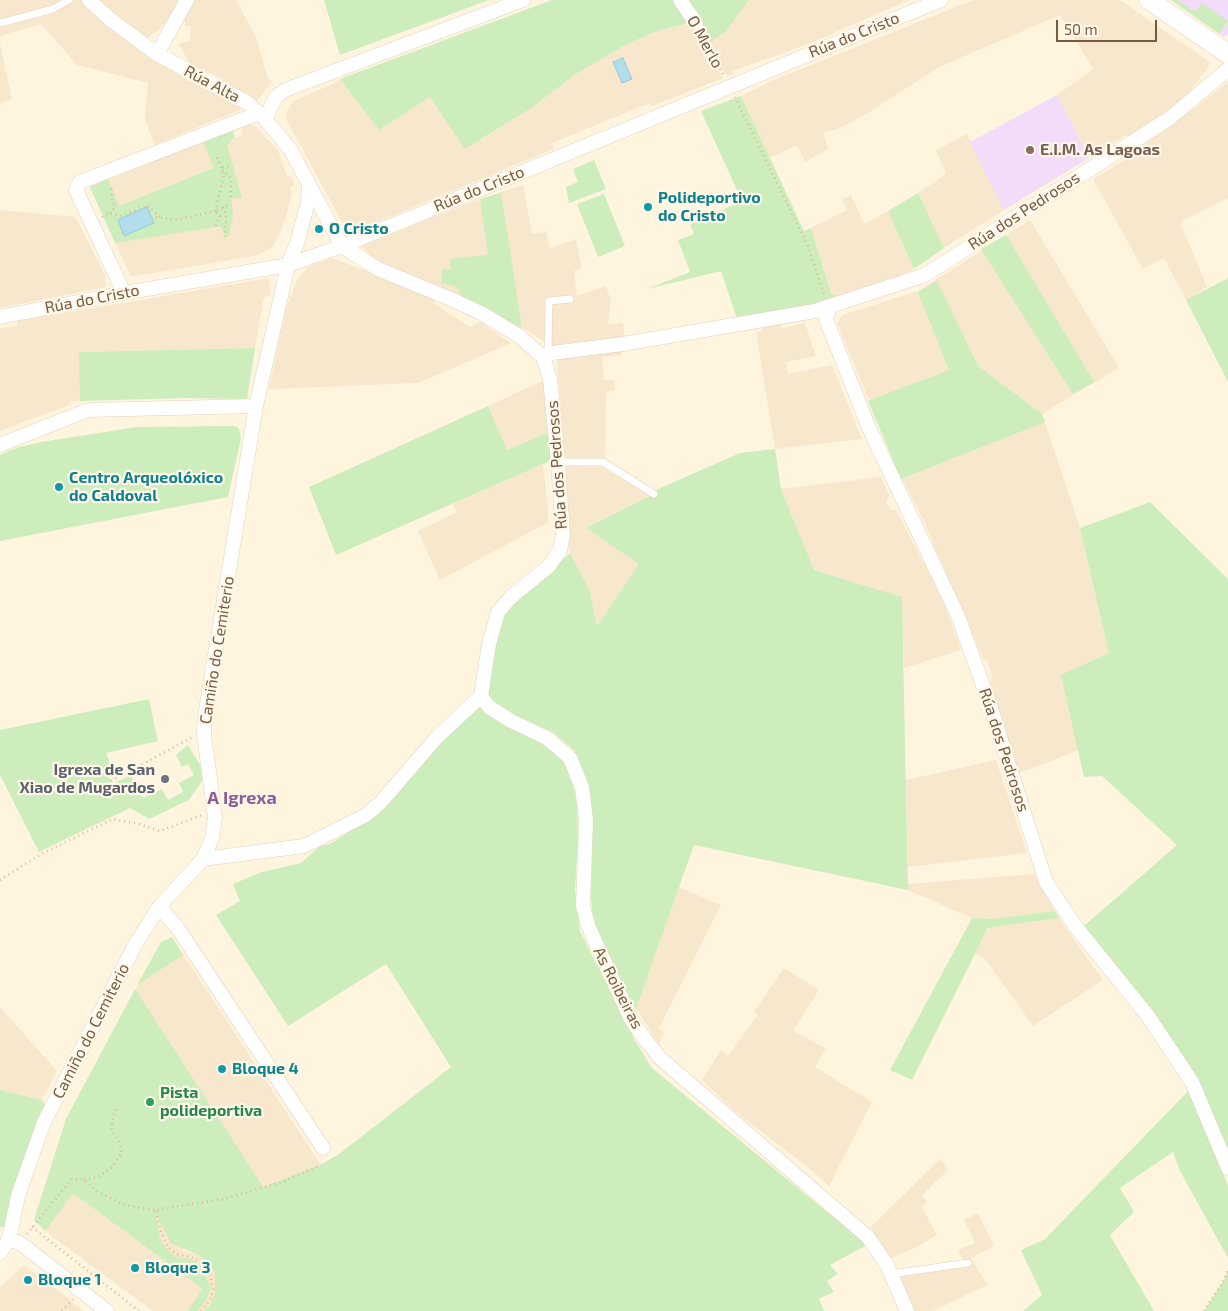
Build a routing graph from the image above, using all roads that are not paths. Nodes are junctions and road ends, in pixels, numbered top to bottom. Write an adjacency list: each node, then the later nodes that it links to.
1 (69, 0): 8 (lane)
2 (187, 0): 10 (street)
3 (523, 0): 13 (street)
4 (680, 0): 9 (street, O Merlo)
5 (941, 0): 15 (street, Rúa do Cristo)
6 (1149, 0): 11 (street)
7 (91, 1): 10 (street, Rúa Alta)
8 (0, 23)
9 (696, 23)
10 (157, 54): 13 (street, Rúa Alta)
11 (1228, 54)
12 (1228, 69): 19 (street, Rúa dos Pedrosos)
13 (262, 116): 14 (street, Rúa Alta); 17 (street)
14 (308, 186): 15 (street, Rúa Alta); 16 (street)
15 (342, 246): 16 (street, Rúa do Cristo); 21 (street)
16 (288, 266): 17 (street, Rúa do Cristo); 22 (street, Camiño do Cemiterio)
17 (124, 293): 20 (street, Rúa do Cristo)
18 (570, 299): 21 (lane)
19 (829, 308): 21 (street, Rúa dos Pedrosos); 30 (street, Rúa dos Pedrosos)
20 (0, 317)
21 (544, 357): 24 (street, Rúa dos Pedrosos)
22 (256, 406): 23 (street); 27 (street, Camiño do Cemiterio)
23 (0, 445)
24 (558, 462): 25 (lane); 26 (street, Rúa dos Pedrosos)
25 (654, 494)
26 (481, 696): 27 (street); 34 (street, As Roibeiras)
27 (203, 859): 28 (street, Camiño do Cemiterio)
28 (159, 908): 29 (street); 31 (street, Camiño do Cemiterio)
29 (323, 1148)
30 (1228, 1168)
31 (8, 1239): 32 (street, Camiño do Cemiterio); 35 (street)
32 (0, 1253)
33 (968, 1263): 34 (lane)
34 (891, 1274): 36 (street, As Roibeiras)
35 (107, 1311)
36 (907, 1311)

